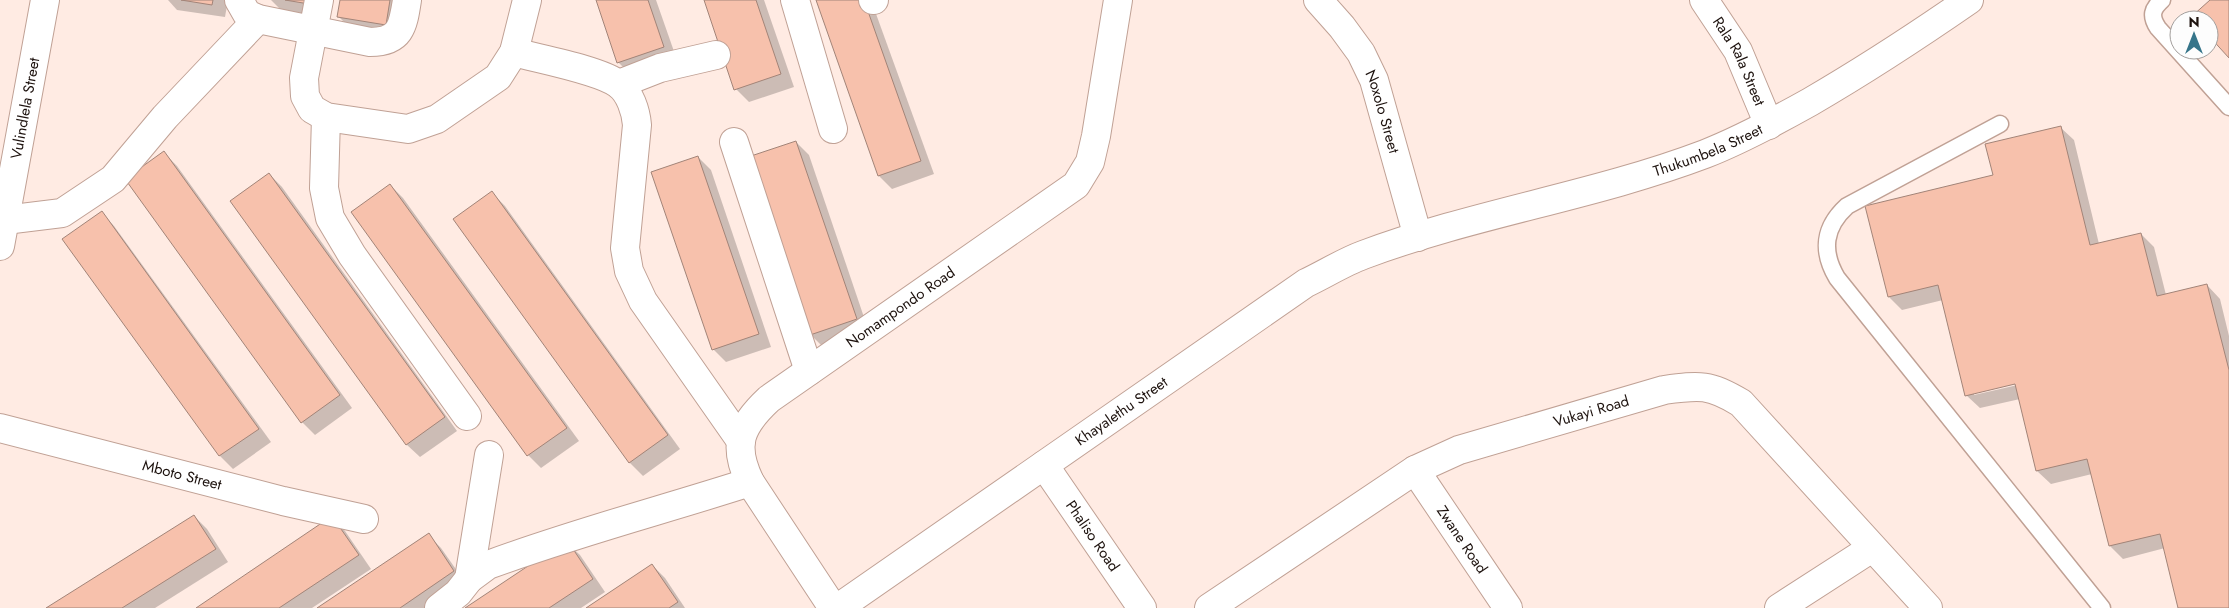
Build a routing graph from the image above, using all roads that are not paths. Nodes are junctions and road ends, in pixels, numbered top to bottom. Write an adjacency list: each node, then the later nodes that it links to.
1 (45, 0): 23 (street, Vulindlela Street)
2 (239, 0): 12 (street)
3 (319, 0): 13 (street)
4 (407, 0): 13 (street)
5 (527, 0): 14 (street)
6 (795, 0): 21 (street)
7 (1118, 0): 25 (street, Nomampondo Road)
8 (1318, 0): 24 (street, Noxolo Street)
9 (1704, 0): 20 (street, Rala Rala Street)
10 (1969, 0): 20 (street, Thukumbela Street)
11 (2162, 0): 17 (lane)
12 (258, 20): 13 (street); 23 (street)
13 (313, 31): 18 (street)
14 (514, 52): 16 (street); 18 (street)
15 (716, 55): 16 (street)
16 (619, 84): 28 (street)
17 (2229, 107)
18 (326, 117): 26 (street)
19 (2000, 124): 44 (lane)
20 (1769, 125): 24 (street, Thukumbela Street)
21 (833, 129)
22 (734, 142): 25 (street)
23 (2, 233)
24 (1418, 237): 30 (street, Khayalethu Street)
25 (809, 371): 28 (street, Nomampondo Road)
26 (467, 416)
27 (0, 428): 33 (street, Mboto Street)
28 (741, 441): 32 (street, Nomampondo Road)
29 (489, 455): 35 (street)
30 (1044, 465): 38 (street, Khayalethu Street); 39 (street, Phaliso Road)
31 (1415, 470): 34 (street, Vukayi Road); 40 (street, Vukayi Road); 41 (street, Zwane Road)
32 (750, 482): 35 (street); 37 (street, Nomampondo Road)
33 (364, 519)
34 (1872, 548): 42 (street); 43 (street, Vukayi Road)
35 (469, 579): 36 (street)
36 (439, 608)
37 (833, 608)
38 (838, 608)
39 (1142, 608)
40 (1209, 608)
41 (1508, 608)
42 (1779, 608)
43 (1928, 608)
44 (2102, 608)

